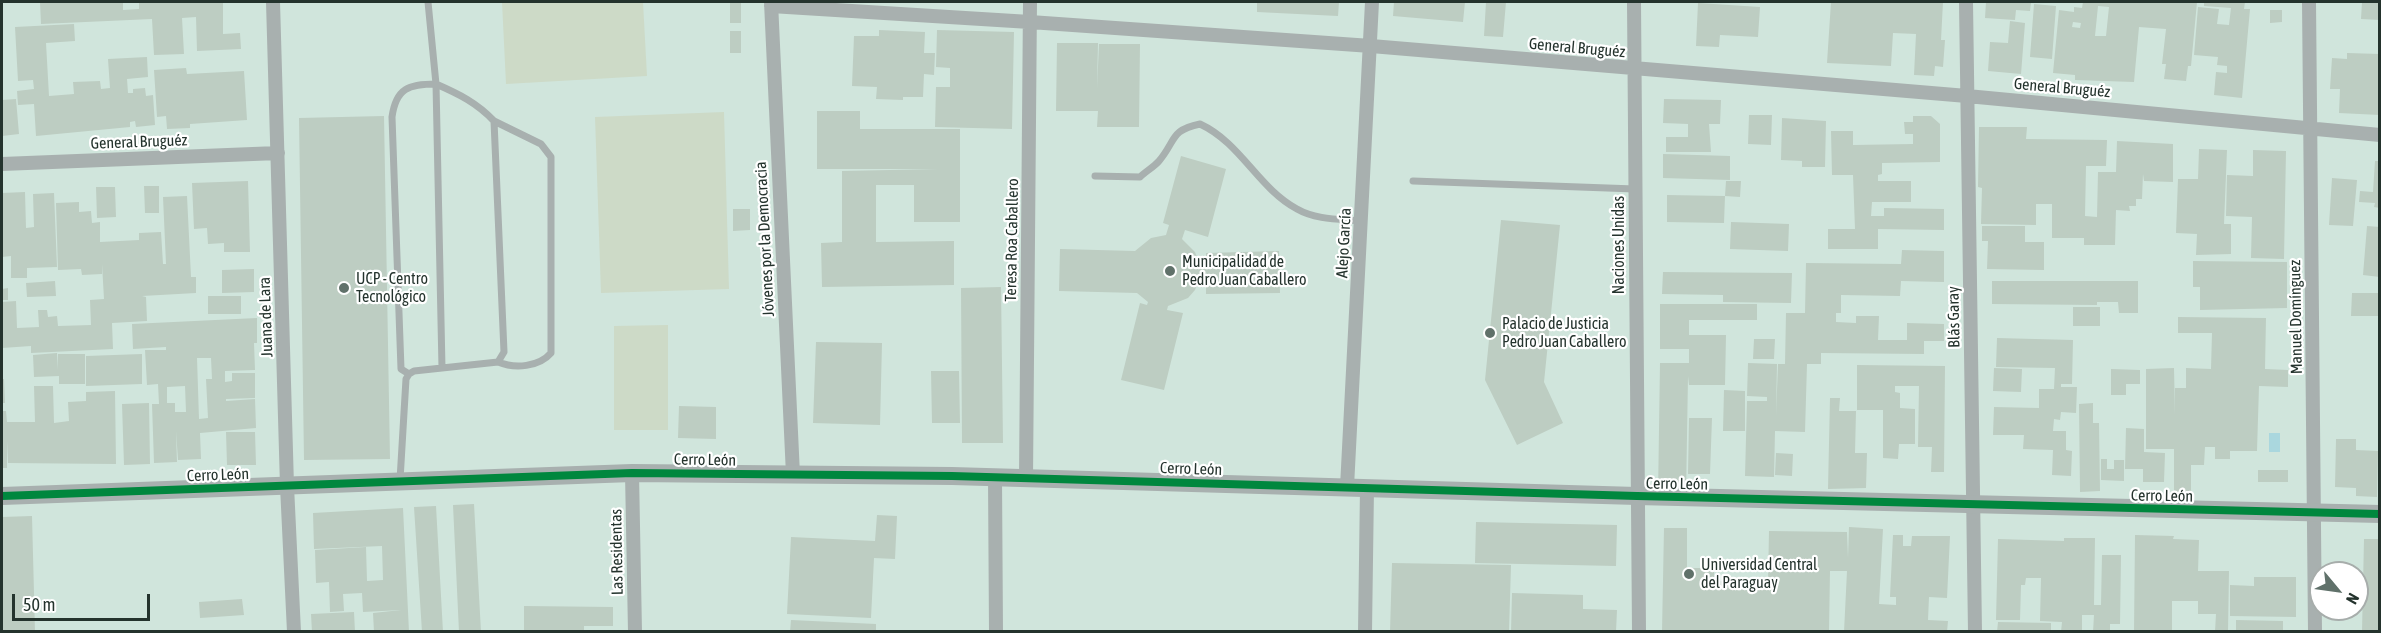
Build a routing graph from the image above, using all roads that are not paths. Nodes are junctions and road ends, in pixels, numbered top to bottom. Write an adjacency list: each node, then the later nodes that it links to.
1 (273, 2): 17 (street, Juana de Lara)
2 (428, 2): 12 (lane)
3 (1030, 2): 9 (street, Teresa Roa Caballero)
4 (1372, 2): 10 (street, Alejo García)
5 (1634, 2): 11 (street, Naciones Unidas)
6 (1966, 2): 13 (street, Blás Garay)
7 (2309, 2): 15 (street, Manuel Domínguez)
8 (771, 4): 9 (street, General Bruguéz); 27 (street, Jóvenes por la Democracia)
9 (1030, 22): 10 (street, General Bruguéz); 29 (street, Teresa Roa Caballero)
10 (1371, 46): 11 (street, General Bruguéz); 22 (street, Alejo García)
11 (1634, 70): 13 (street, General Bruguéz); 21 (street, Naciones Unidas)
12 (436, 84): 14 (lane); 24 (lane); 25 (lane)
13 (1966, 96): 15 (street, General Bruguéz); 36 (street, Blás Garay)
14 (494, 121): 23 (lane); 23 (lane)
15 (2310, 127): 16 (street, General Bruguéz); 37 (street, Manuel Domínguez)
16 (2379, 135)
17 (278, 153): 18 (street, General Bruguéz); 31 (street, Juana de Lara)
18 (2, 164)
19 (1095, 176): 22 (lane)
20 (1413, 181): 21 (lane)
21 (1635, 189): 35 (street, Naciones Unidas)
22 (1361, 221): 32 (street, Alejo García)
23 (498, 362): 24 (lane)
24 (442, 368): 25 (lane)
25 (409, 374): 30 (lane)
26 (632, 473): 27 (street, Cerro León); 30 (street, Cerro León); 40 (street, Las Residentas)
27 (793, 475): 28 (street, Cerro León)
28 (995, 478): 29 (street, Cerro León); 41 (street)
29 (1026, 478): 32 (street, Cerro León)
30 (400, 482): 31 (street, Cerro León)
31 (287, 486): 34 (street, Cerro León); 39 (street, Juana de Lara)
32 (1347, 487): 33 (street, Cerro León)
33 (1367, 488): 35 (street, Cerro León); 42 (street)
34 (2, 496)
35 (1638, 496): 36 (street, Cerro León); 43 (street, Naciones Unidas)
36 (1973, 504): 37 (street, Cerro León); 44 (street, Blás Garay)
37 (2315, 513): 38 (street, Cerro León); 45 (street, Manuel Domínguez)
38 (2379, 514)
39 (294, 632)
40 (634, 632)
41 (996, 632)
42 (1365, 632)
43 (1639, 632)
44 (1975, 632)
45 (2315, 632)

